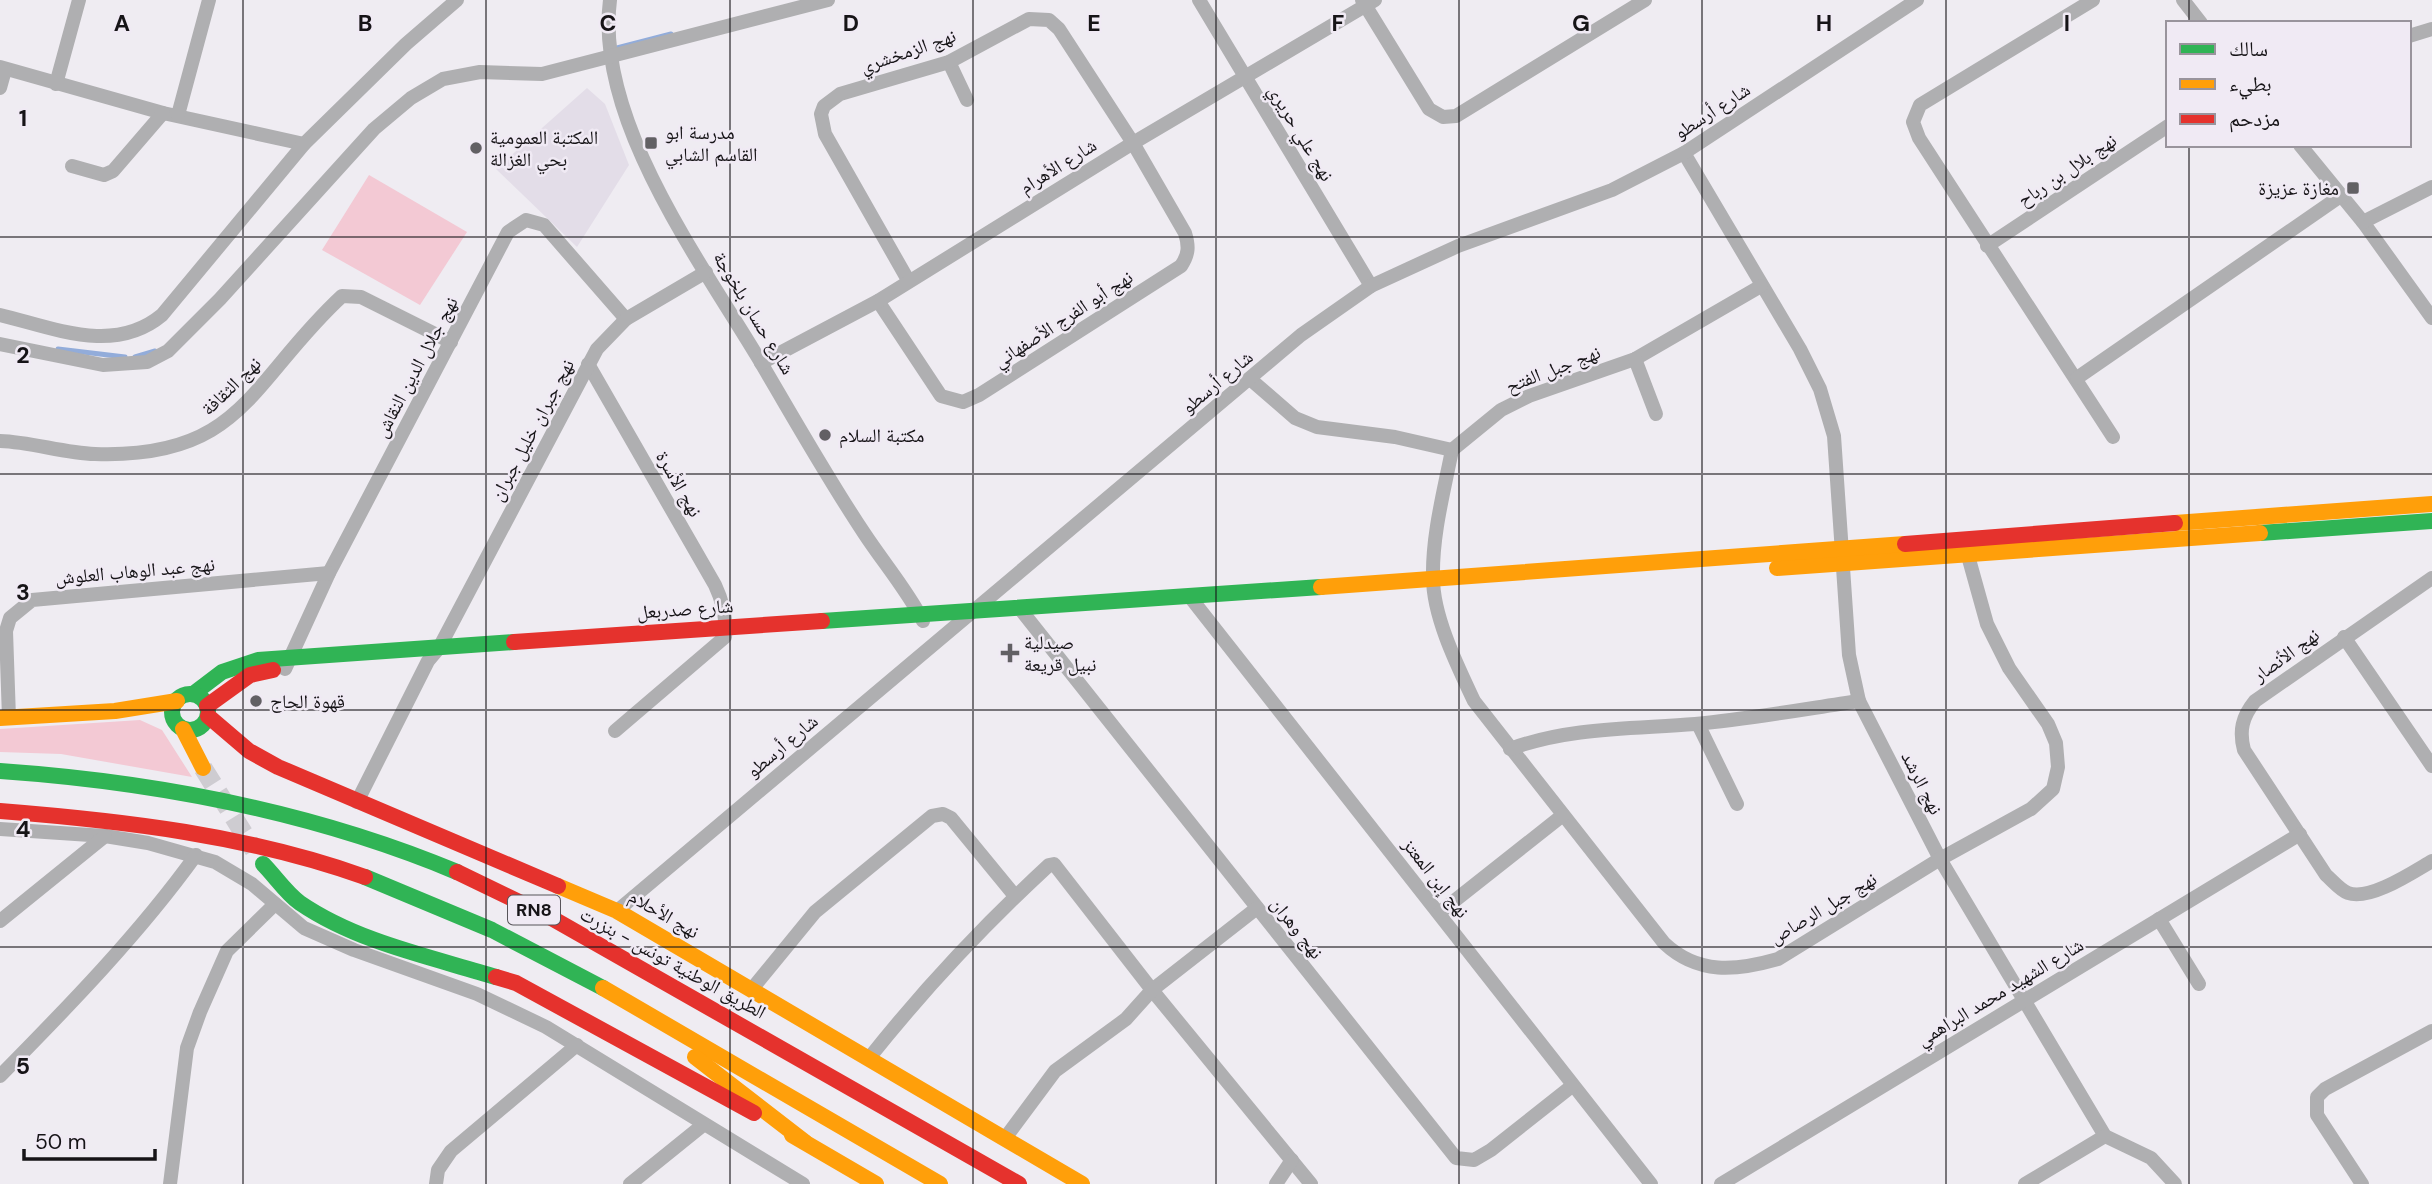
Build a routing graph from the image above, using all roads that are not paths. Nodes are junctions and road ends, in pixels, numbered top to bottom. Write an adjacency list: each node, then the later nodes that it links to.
1 (79, 0): 19 (street)
2 (209, 0): 22 (street)
3 (457, 0): 25 (street)
4 (610, 0): 15 (street, شارع حسان بلخوجة)
5 (828, 0): 15 (street)
6 (1199, 0): 18 (street, نهج علي حريري)
7 (1645, 0): 11 (street)
8 (1917, 0): 27 (street, شارع أرسطو)
9 (2093, 0): 32 (street)
10 (2183, 0): 12 (street)
11 (1368, 2): 18 (street, شارع الأهرام)
12 (2199, 21)
13 (2432, 29): 14 (street)
14 (2411, 35)
15 (609, 57): 33 (street, شارع حسان بلخوجة); 42 (street)
16 (949, 62): 21 (street); 24 (street, نهج الزمخشري); 34 (street, نهج الزمخشري)
17 (3, 68): 19 (street); 20 (street)
18 (1245, 76): 24 (street, شارع الأهرام); 35 (street, نهج علي حريري)
19 (57, 84): 22 (street)
20 (0, 88)
21 (967, 100)
22 (171, 114): 25 (street); 28 (street)
23 (2166, 127): 32 (street, نهج بلال بن رباح)
24 (1133, 143): 34 (street, شارع الأهرام); 37 (street, نهج أبو الفرج الأصفهاني)
25 (304, 144): 38 (street)
26 (2302, 147): 30 (street)
27 (1684, 153): 35 (street, شارع أرسطو); 36 (street, نهج الرشد)
28 (72, 166)
29 (2432, 187): 31 (street)
30 (2342, 195): 31 (street); 46 (street)
31 (2363, 222): 39 (street)
32 (1987, 246): 46 (street)
33 (706, 272): 40 (street, نهج جبران خليل جبران); 44 (street, شارع حسان بلخوجة)
34 (908, 281): 37 (street, شارع الأهرام)
35 (1371, 286): 47 (street, شارع أرسطو)
36 (1761, 286): 43 (street, نهج جبل الفتح); 55 (street, نهج الرشد)
37 (878, 302): 44 (street, شارع الأهرام)
38 (0, 315)
39 (2432, 318)
40 (626, 320): 41 (street, نهج جلال الدين النقاش); 45 (street, نهج جبران خليل جبران)
41 (451, 342): 50 (street, نهج الثقافة); 56 (street, نهج جلال الدين النقاش)
42 (0, 344)
43 (1635, 359): 48 (street); 51 (street, نهج جبل الفتح)
44 (761, 363): 62 (street, شارع حسان بلخوجة)
45 (588, 364): 63 (street, نهج الأسرة); 65 (street, نهج جبران خليل جبران)
46 (2077, 378): 49 (street)
47 (1250, 379): 51 (street); 61 (street, شارع أرسطو)
48 (1657, 414)
49 (2113, 437)
50 (0, 441)
51 (1452, 450): 58 (street)
52 (2432, 504): 54 (main road)
53 (2432, 521): 54 (main road)
54 (1966, 548): 55 (main road); 88 (street, نهج جبل الرصاص)
55 (1842, 558): 58 (main road); 69 (street, نهج الرشد)
56 (329, 573): 66 (street, نهج جلال الدين النقاش); 72 (street, نهج عبد الوهاب العلوش)
57 (2432, 578): 64 (street, نهج الأنصار)
58 (1433, 584): 59 (main road); 76 (street, نهج جبل الرصاص)
59 (1193, 602): 60 (main road); 95 (street, نهج إبن المعتز)
60 (1024, 614): 61 (main road); 93 (street, نهج وهران)
61 (965, 617): 62 (main road, شارع صدربعل); 94 (street, شارع أرسطو)
62 (923, 620): 63 (main road, شارع صدربعل)
63 (726, 632): 65 (main road, شارع صدربعل); 75 (street)
64 (2344, 637): 77 (street); 85 (street, نهج الأنصار)
65 (433, 655): 66 (main road, شارع صدربعل); 80 (street, نهج جبران خليل جبران)
66 (287, 664): 67 (main road, شارع صدربعل); 71 (main road, شارع صدربعل)
67 (193, 694): 68 (main road); 71 (main road)
68 (177, 701): 70 (main road); 74 (main road)
69 (1859, 701): 73 (street); 88 (street, نهج الرشد)
70 (115, 711): 72 (main road); 74 (main road)
71 (208, 711): 74 (main road); 80 (main road, نهج الأحلام)
72 (5, 718)
73 (1698, 723): 76 (street); 81 (street)
74 (179, 725): 78 (main road)
75 (615, 731)
76 (1510, 749): 83 (street, نهج جبل الرصاص)
77 (2432, 766)
78 (203, 768)
79 (0, 771): 119 (main road, الطريق الوطنية تونس - بنزرت / RN8)
80 (358, 802): 94 (main road, نهج الأحلام)
81 (1737, 804)
82 (0, 811): 98 (main road, RN8)
83 (1563, 815): 88 (street, نهج جبل الرصاص); 95 (street)
84 (0, 829): 86 (street)
85 (2300, 834): 89 (street, نهج الأنصار); 96 (street, شارع الشهيد محمد البراهمي)
86 (105, 836): 87 (street); 97 (street)
87 (196, 855): 92 (street); 106 (street)
88 (1940, 859): 102 (street, نهج الرشد)
89 (2432, 861)
90 (263, 864): 111 (main road)
91 (1014, 896): 100 (street); 101 (street); 105 (street)
92 (275, 904): 104 (street); 113 (street)
93 (1257, 908): 101 (street); 107 (street, نهج وهران)
94 (617, 911): 100 (main road, نهج الأحلام)
95 (1439, 913): 107 (street, نهج إبن المعتز)
96 (2159, 919): 99 (street); 102 (street, شارع الشهيد محمد البراهمي)
97 (0, 921)
98 (484, 925): 111 (main road, RN8); 118 (main road, RN8)
99 (2199, 984)
100 (752, 989): 105 (main road, نهج الأحلام)
101 (1152, 990): 110 (street); 112 (street)
102 (2021, 1000): 109 (street, نهج الرشد); 124 (street, شارع الشهيد محمد البراهمي)
103 (2430, 1037): 127 (street)
104 (577, 1045): 108 (street); 114 (street)
105 (870, 1057): 110 (main road, نهج الأحلام)
106 (0, 1076)
107 (1572, 1086): 123 (street, نهج إبن المعتز)
108 (704, 1125): 115 (street); 116 (street)
109 (2105, 1136): 125 (street); 126 (street)
110 (1006, 1137): 120 (main road, نهج الأحلام)
111 (805, 1142): 117 (main road)
112 (1292, 1160): 121 (street); 122 (street)
113 (170, 1184)
114 (436, 1184)
115 (630, 1184)
116 (803, 1184)
117 (876, 1184)
118 (940, 1184)
119 (1019, 1184)
120 (1082, 1184)
121 (1276, 1184)
122 (1311, 1184)
123 (1651, 1184)
124 (1721, 1184)
125 (2025, 1184)
126 (2175, 1184)
127 (2362, 1184)

